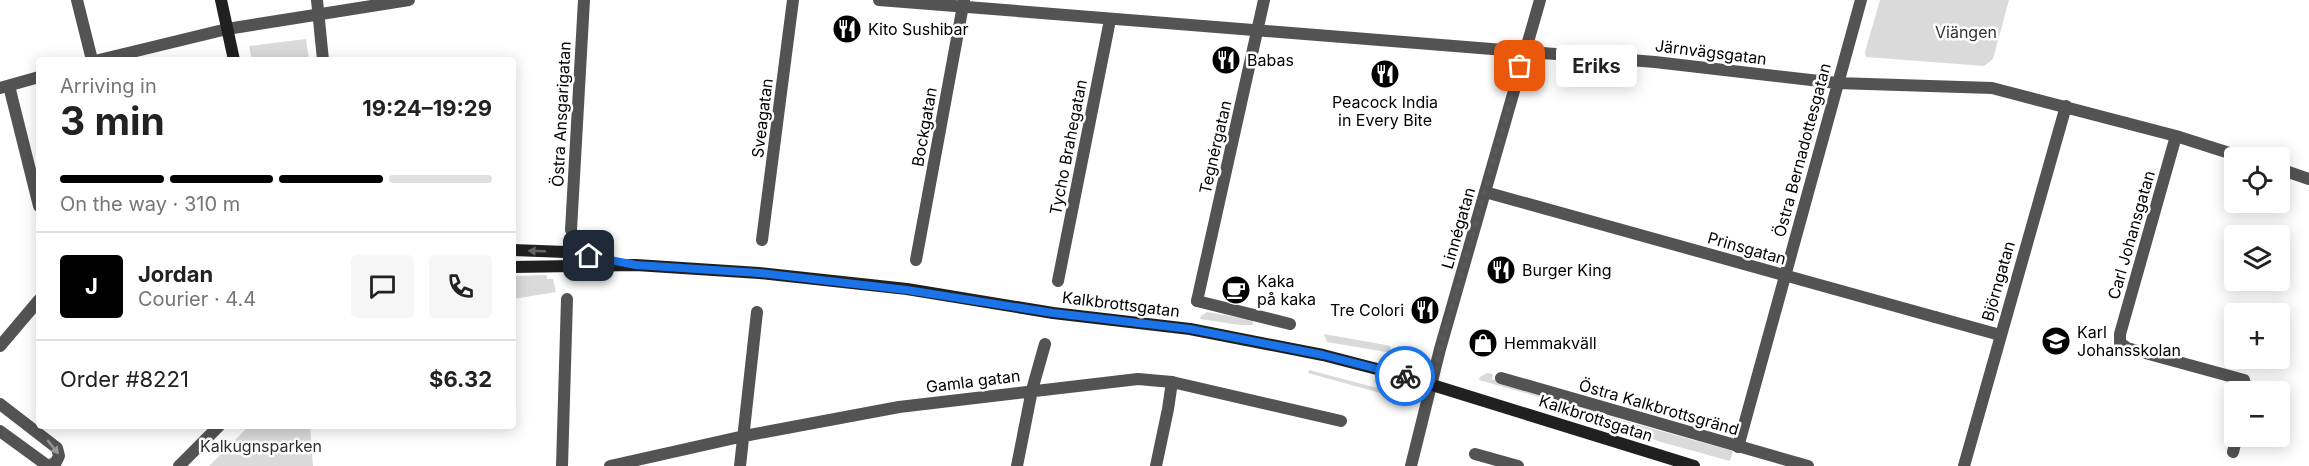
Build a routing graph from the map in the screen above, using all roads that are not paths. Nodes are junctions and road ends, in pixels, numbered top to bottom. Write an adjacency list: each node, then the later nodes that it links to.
1 (77, 0): 17 (street)
2 (221, 0): 14 (main road)
3 (317, 0): 12 (street)
4 (410, 0): 12 (street)
5 (584, 0): 31 (street, Östra Ansgarigatan)
6 (794, 0): 32 (street, Sveagatan)
7 (879, 0): 11 (street, Järnvägsgatan)
8 (1264, 0): 15 (street, Tegnérgatan)
9 (1540, 0): 16 (street, Linnégatan)
10 (1861, 0): 22 (street, Östra Bernadottesgatan)
11 (963, 4): 13 (street, Järnvägsgatan); 34 (street, Bockgatan)
12 (320, 15): 14 (street); 20 (street)
13 (1110, 20): 15 (street, Järnvägsgatan); 38 (street, Tycho Brahegatan)
14 (227, 29): 18 (street); 19 (main road)
15 (1258, 31): 16 (street, Järnvägsgatan); 42 (street, Tegnérgatan)
16 (1525, 51): 22 (street, Järnvägsgatan); 29 (street, Linnégatan)
17 (91, 57)
18 (111, 57)
19 (233, 57)
20 (323, 57)
21 (36, 78): 23 (street)
22 (1837, 83): 24 (street, Järnvägsgatan); 37 (street, Östra Bernadottesgatan)
23 (5, 87): 30 (street)
24 (2066, 106): 25 (street, Järnvägsgatan); 43 (street, Björngatan)
25 (2176, 136): 26 (street, Järnvägsgatan); 47 (street, Carl Johansgatan)
26 (2224, 151)
27 (2290, 172): 28 (street)
28 (2309, 179)
29 (1485, 192): 37 (street, Prinsgatan); 49 (street, Linnégatan)
30 (36, 196)
31 (570, 230)
32 (762, 240)
33 (516, 250): 35 (main road, Kalkbrottsgatan, one-way to 33)
34 (916, 260)
35 (636, 265): 36 (main road, Kalkbrottsgatan); 49 (main road, Kalkbrottsgatan)
36 (516, 267)
37 (1786, 276): 43 (street, Prinsgatan); 56 (street, Östra Bernadottesgatan)
38 (1058, 281)
39 (567, 299): 62 (street)
40 (36, 304): 45 (street)
41 (757, 312): 55 (street)
42 (1290, 324)
43 (2000, 335): 71 (street, Björngatan)
44 (1045, 344): 50 (street)
45 (0, 346)
46 (1500, 378): 56 (street, Östra Kalkbrottsgränd)
47 (2244, 381)
48 (1172, 382): 50 (street, Gamla gatan); 52 (street, Gamla gatan); 66 (street)
49 (1432, 384): 67 (street, Linnégatan); 69 (main road, Kalkbrottsgatan)
50 (1032, 390): 55 (street, Gamla gatan); 65 (street)
51 (0, 404): 60 (street, one-way to 60)
52 (1341, 421)
53 (216, 429): 61 (street)
54 (0, 430): 60 (street)
55 (744, 436): 63 (street, Gamla gatan); 64 (street)
56 (1738, 447): 70 (street, Östra Kalkbrottsgränd)
57 (2234, 447): 58 (street)
58 (2233, 452)
59 (1474, 454): 68 (street)
60 (49, 466)
61 (178, 466)
62 (562, 466)
63 (610, 466)
64 (740, 466)
65 (1017, 466)
66 (1156, 466)
67 (1411, 466)
68 (1518, 466)
69 (1694, 466)
70 (1808, 466)
71 (1964, 466)

